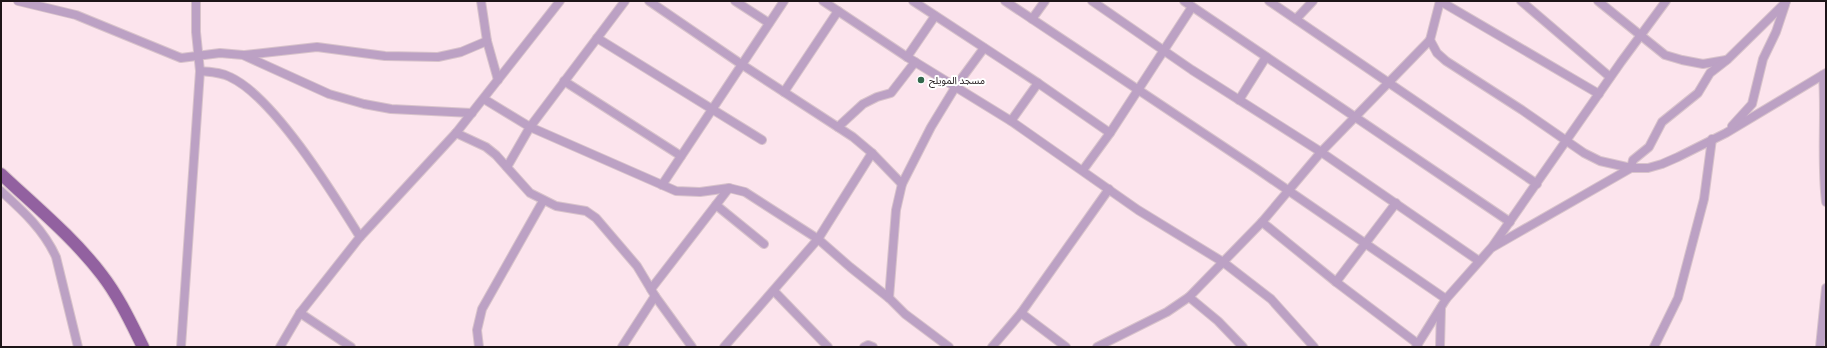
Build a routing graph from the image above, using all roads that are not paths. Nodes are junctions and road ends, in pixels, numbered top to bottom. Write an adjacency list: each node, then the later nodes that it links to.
1 (18, 1): 35 (street)
2 (196, 1): 35 (street)
3 (481, 1): 31 (street)
4 (560, 1): 44 (street)
5 (624, 1): 29 (street)
6 (649, 1): 40 (street)
7 (735, 1): 27 (street)
8 (784, 1): 27 (street)
9 (823, 1): 23 (street)
10 (913, 1): 24 (street)
11 (1005, 1): 25 (street)
12 (1045, 1): 25 (street)
13 (1092, 1): 33 (street)
14 (1184, 1): 22 (street)
15 (1269, 1): 26 (street)
16 (1313, 1): 26 (street)
17 (1440, 1): 30 (street); 51 (street)
18 (1521, 1): 43 (street)
19 (1598, 1): 28 (street)
20 (1666, 1): 28 (street)
21 (1787, 2): 38 (street); 62 (street)
22 (1192, 7): 33 (street); 37 (street)
23 (838, 11): 36 (street); 50 (street)
24 (935, 16): 32 (street); 36 (street)
25 (1032, 19): 49 (street)
26 (1296, 19): 46 (street)
27 (769, 23): 40 (street)
28 (1640, 37): 38 (street); 43 (street)
29 (597, 38): 45 (street); 54 (street)
30 (1430, 40): 46 (street); 65 (street)
31 (488, 41): 34 (street); 44 (street)
32 (984, 48): 47 (street); 48 (street)
33 (1164, 49): 49 (street); 53 (street)
34 (243, 55): 35 (street); 55 (street)
35 (199, 56): 41 (street)
36 (907, 57): 39 (street)
37 (1266, 57): 53 (street); 56 (street)
38 (1728, 59): 70 (street)
39 (915, 62): 48 (street); 59 (street)
40 (741, 64): 50 (street); 54 (street)
41 (200, 71): 86 (street); 106 (street)
42 (1824, 74): 62 (street); 81 (street)
43 (1610, 78): 51 (street)
44 (498, 80): 52 (street)
45 (564, 81): 58 (street); 68 (street)
46 (1388, 82): 56 (street); 74 (street)
47 (1038, 83): 57 (street); 61 (street)
48 (956, 86): 57 (street); 73 (street)
49 (1137, 89): 61 (street); 79 (street)
50 (784, 92): 59 (street)
51 (1599, 94): 65 (street)
52 (484, 99): 55 (street); 58 (street)
53 (1239, 100): 66 (street)
54 (713, 110): 64 (street); 68 (street)
55 (472, 113): 60 (street)
56 (1354, 118): 66 (street); 85 (street)
57 (1010, 121): 71 (street)
58 (530, 127): 69 (street); 75 (street)
59 (838, 127): 67 (street)
60 (456, 133): 69 (street); 86 (street)
61 (1110, 133): 71 (street)
62 (1726, 133): 63 (street)
63 (1712, 139): 70 (street); 123 (street)
64 (762, 140)
65 (1566, 140): 70 (street); 74 (street)
66 (1321, 152): 79 (street); 82 (street)
67 (872, 153): 73 (street); 87 (street)
68 (681, 156): 75 (street)
69 (507, 167): 80 (street)
70 (1631, 168): 90 (street)
71 (1083, 170): 77 (street)
72 (1, 174): 105 (main road)
73 (902, 184): 98 (street)
74 (1537, 184): 85 (street)
75 (662, 185): 76 (street)
76 (729, 188): 83 (street); 87 (street)
77 (1109, 189): 92 (street); 102 (street)
78 (1, 191): 104 (street)
79 (1288, 191): 84 (street); 89 (street)
80 (544, 201): 96 (street); 109 (street)
81 (1826, 202)
82 (1396, 203): 89 (street); 91 (street)
83 (716, 205): 88 (street); 96 (street)
84 (1262, 222): 92 (street); 93 (street)
85 (1510, 222): 90 (street)
86 (360, 237): 101 (street)
87 (818, 239): 95 (street); 98 (street)
88 (764, 244)
89 (1365, 244): 93 (street); 99 (street)
90 (1492, 247): 91 (street)
91 (1480, 261): 99 (street)
92 (1223, 262): 97 (street); 121 (street)
93 (1336, 282): 103 (street)
94 (1826, 288): 124 (street)
95 (774, 291): 112 (street); 113 (street)
96 (653, 293): 110 (street); 111 (street)
97 (1189, 297): 119 (street); 120 (street)
98 (889, 298): 116 (street)
99 (1446, 299): 100 (street)
100 (1441, 307): 103 (street); 122 (street)
101 (300, 313): 107 (street); 108 (street)
102 (1020, 313): 117 (street); 118 (street)
103 (1417, 345)
104 (78, 347)
105 (143, 347)
106 (181, 347)
107 (280, 347)
108 (351, 347)
109 (479, 347)
110 (622, 347)
111 (692, 347)
112 (724, 347)
113 (828, 347)
114 (864, 347): 115 (street)
115 (873, 347)
116 (949, 347)
117 (992, 347)
118 (1066, 347)
119 (1096, 347)
120 (1243, 347)
121 (1314, 347)
122 (1440, 347)
123 (1654, 347)
124 (1820, 347)

